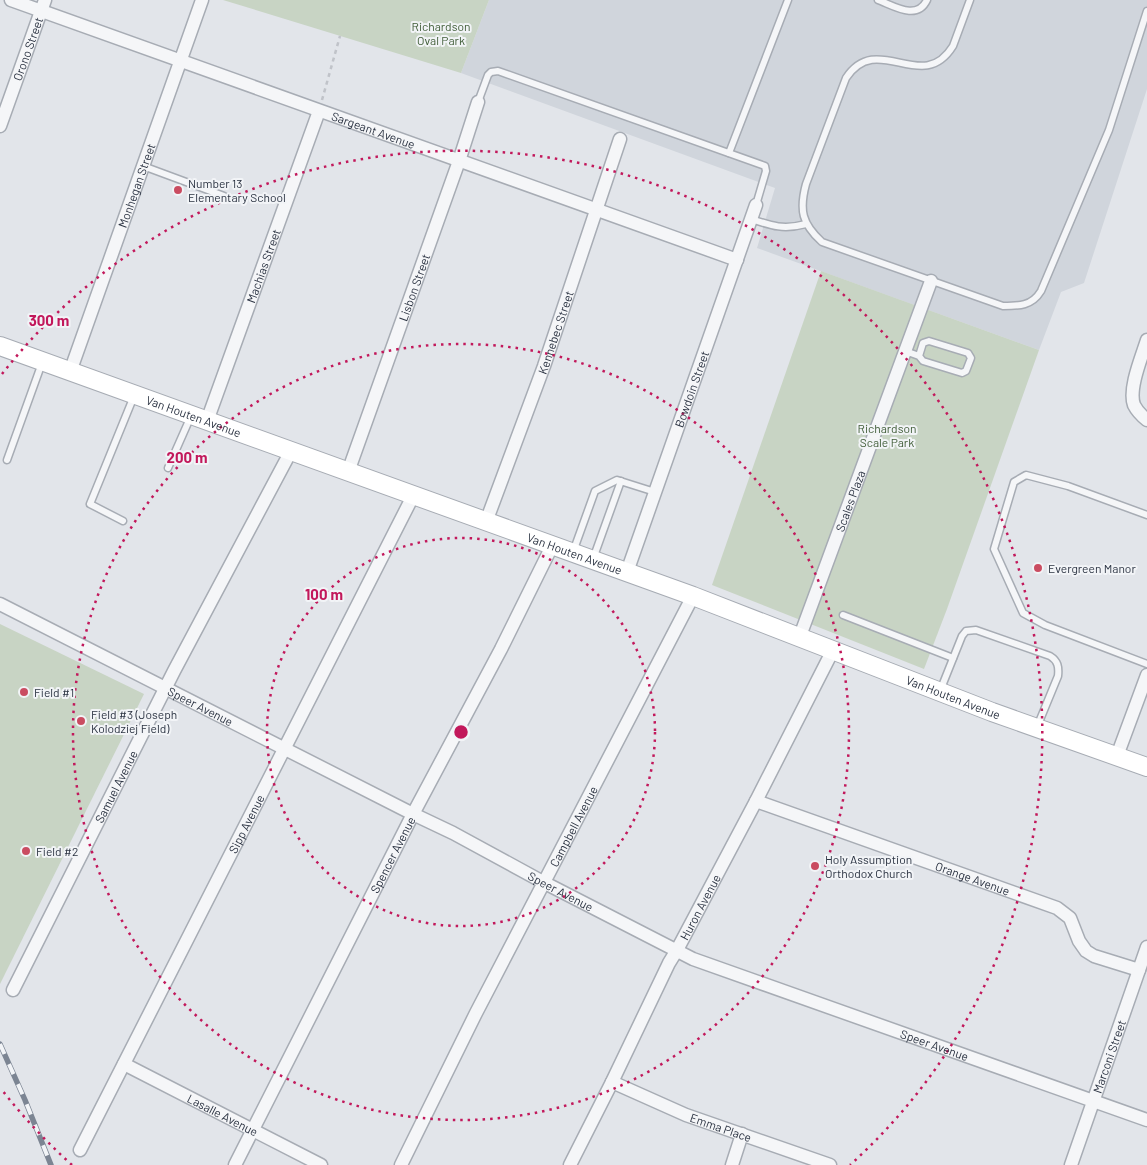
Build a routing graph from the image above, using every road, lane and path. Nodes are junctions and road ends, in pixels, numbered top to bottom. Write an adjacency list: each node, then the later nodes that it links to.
1 (11, 0): 7 (street, Sargeant Avenue)
2 (202, 0): 10 (street, Monhegan Street)
3 (788, 0): 15 (lane)
4 (878, 0): 5 (lane)
5 (927, 0)
6 (970, 0): 22 (lane)
7 (43, 6): 10 (street, Sargeant Avenue); 13 (street, Orono Street)
8 (1147, 11): 24 (lane)
9 (340, 36): 12 (path)
10 (180, 62): 12 (street, Sargeant Avenue); 17 (street, Monhegan Street)
11 (478, 102): 15 (lane); 16 (street, Lisbon Street)
12 (319, 111): 16 (street, Sargeant Avenue); 32 (street, Machias Street)
13 (0, 126)
14 (620, 139): 20 (street, Kennebec Street)
15 (729, 153): 19 (lane)
16 (459, 161): 20 (street, Sargeant Avenue); 37 (street, Lisbon Street)
17 (143, 166): 18 (lane); 30 (street, Monhegan Street)
18 (224, 196)
19 (756, 205): 21 (street, Bowdoin Street)
20 (596, 210): 23 (street, Sargeant Avenue); 43 (street, Kennebec Street)
21 (751, 219): 22 (lane); 23 (street, Bowdoin Street)
22 (806, 224): 24 (lane)
23 (737, 260): 39 (street, Bowdoin Street)
24 (931, 281): 27 (street, Scales Plaza)
25 (1147, 340): 33 (street)
26 (0, 346): 29 (main road, Van Houten Avenue)
27 (905, 351): 28 (lane); 51 (street, Scales Plaza)
28 (919, 356): 28 (lane)
29 (43, 362): 30 (main road, Van Houten Avenue); 35 (lane)
30 (70, 372): 31 (main road, Van Houten Avenue)
31 (134, 395): 32 (main road, Van Houten Avenue); 42 (lane)
32 (199, 418): 34 (main road, Van Houten Avenue); 36 (lane)
33 (1147, 420)
34 (291, 451): 37 (main road, Van Houten Avenue); 56 (street, Samuel Avenue)
35 (7, 460)
36 (168, 468)
37 (348, 472): 40 (main road, Van Houten Avenue)
38 (621, 482): 39 (lane); 45 (lane); 46 (lane)
39 (655, 492): 47 (street, Bowdoin Street)
40 (413, 496): 43 (main road, Van Houten Avenue); 59 (street, Sipp Avenue)
41 (1147, 515): 54 (lane)
42 (123, 521)
43 (486, 522): 44 (main road, Van Houten Avenue)
44 (552, 546): 45 (main road, Van Houten Avenue); 63 (street, Spencer Avenue)
45 (573, 553): 46 (main road, Van Houten Avenue)
46 (592, 560): 47 (main road, Van Houten Avenue)
47 (627, 572): 48 (main road, Van Houten Avenue)
48 (693, 596): 51 (main road, Van Houten Avenue); 64 (street, Campbell Avenue)
49 (0, 604): 56 (street, Speer Avenue)
50 (843, 615): 53 (lane)
51 (800, 636): 52 (main road, Van Houten Avenue)
52 (833, 650): 57 (main road, Van Houten Avenue); 62 (street, Huron Avenue)
53 (953, 658): 57 (lane); 58 (lane)
54 (1147, 664)
55 (1147, 675): 60 (street)
56 (166, 689): 59 (street, Speer Avenue); 68 (street, Samuel Avenue)
57 (940, 692): 58 (main road, Van Houten Avenue)
58 (1037, 728): 60 (main road, Van Houten Avenue)
59 (285, 749): 63 (street, Speer Avenue); 69 (street, Sipp Avenue)
60 (1117, 756): 61 (main road, Van Houten Avenue)
61 (1147, 767)
62 (756, 801): 66 (street, Huron Avenue); 67 (street, Orange Avenue)
63 (413, 814): 64 (street, Speer Avenue); 73 (street, Spencer Avenue)
64 (543, 882): 66 (street, Speer Avenue); 78 (street, Campbell Avenue)
65 (1147, 947): 67 (street, Marconi Street)
66 (677, 950): 70 (street, Huron Avenue); 71 (street, Speer Avenue)
67 (1139, 970): 71 (street, Marconi Street)
68 (13, 990)
69 (124, 1064): 73 (street, Lasalle Avenue); 75 (street, Sipp Avenue)
70 (612, 1082): 74 (street, Emma Place); 79 (street, Huron Avenue)
71 (1093, 1101): 72 (street, Speer Avenue); 82 (street, Marconi Street)
72 (1147, 1120)
73 (253, 1130): 76 (street, Spencer Avenue); 77 (street, Lasalle Avenue)
74 (742, 1134): 80 (street); 81 (street, Emma Place)
75 (80, 1150)
76 (235, 1165)
77 (321, 1165)
78 (401, 1165)
79 (570, 1165)
80 (732, 1165)
81 (830, 1165)
82 (1070, 1165)

